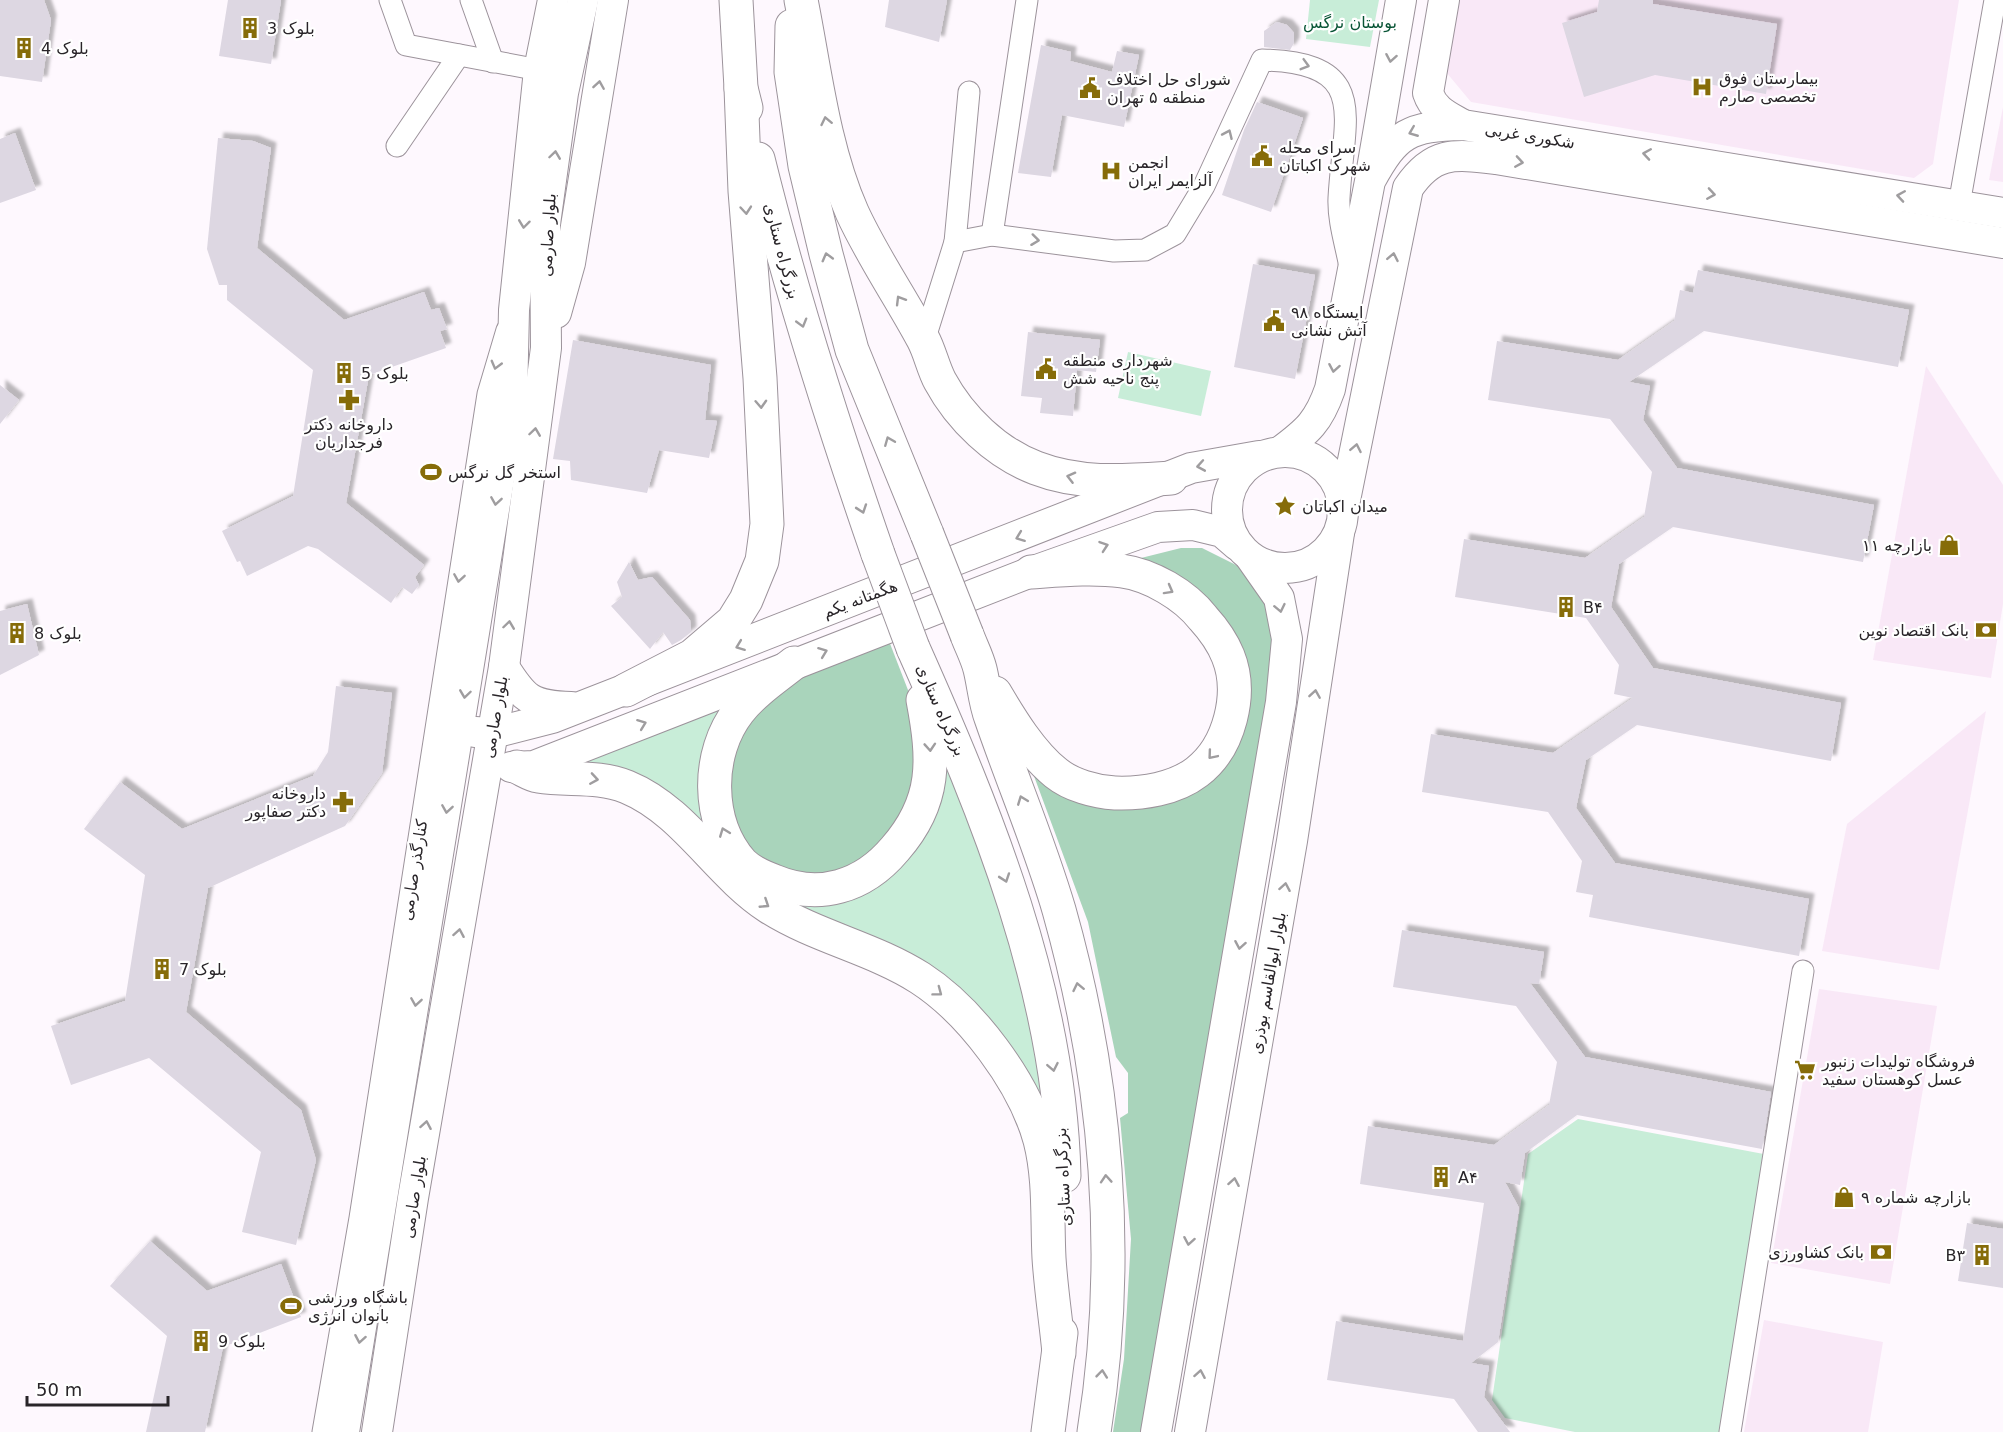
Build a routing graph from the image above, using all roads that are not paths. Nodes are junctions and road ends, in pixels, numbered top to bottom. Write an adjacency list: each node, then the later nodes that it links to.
1 (390, 0): 13 (street)
2 (471, 0): 14 (street)
3 (553, 0): 15 (street, بلوار صارمی)
4 (583, 0): 29 (street, بلوار صارمی, one-way to 4)
5 (613, 0): 29 (street, one-way to 5)
6 (736, 0): 16 (highway, بزرگراه ستاری)
7 (792, 0): 37 (highway, one-way to 7, bridge)
8 (801, 0): 28 (highway, one-way to 8)
9 (1027, 0): 23 (street)
10 (1401, 0): 20 (street, one-way to 20)
11 (1444, 0): 18 (street)
12 (1995, 0): 22 (street)
13 (459, 55): 14 (street); 19 (street)
14 (493, 62): 15 (street)
15 (539, 70): 27 (street, بلوار صارمی, one-way to 27)
16 (741, 88): 35 (highway, بزرگراه ستاری, one-way to 35, bridge); 39 (highway, one-way to 39)
17 (969, 92): 24 (street)
18 (1463, 125): 20 (street, شکوری غربی, one-way to 20); 22 (street, شکوری غربی, one-way to 18)
19 (397, 146)
20 (1370, 181): 26 (street, شکوری غربی)
21 (2003, 213): 22 (street, شکوری غربی)
22 (1957, 219): 25 (street, شکوری غربی); 32 (street, شکوری غربی, one-way to 22)
23 (992, 235): 24 (street); 26 (street, one-way to 26)
24 (955, 242): 28 (street)
25 (2003, 243)
26 (1351, 274): 30 (street, شکوری غربی, one-way to 30)
27 (514, 310): 41 (street, بلوار صارمی, one-way to 41); 48 (street, کنارگذر صارمی, one-way to 48)
28 (924, 341): 31 (highway, one-way to 28)
29 (546, 348): 38 (street, بلوار صارمی, one-way to 29)
30 (1270, 454): 31 (street, هگمتانه یکم, one-way to 31); 32 (street); 33 (street)
31 (1171, 478): 39 (street, هگمتانه یکم, one-way to 39)
32 (1342, 519): 33 (street); 46 (street, بلوار ابوالقاسم بوذری, one-way to 32)
33 (1244, 551): 34 (street, one-way to 33); 45 (street, بلوار ابوالقاسم بوذری, one-way to 45)
34 (1031, 572): 36 (street, one-way to 34); 37 (highway, one-way to 37)
35 (913, 648): 36 (highway, one-way to 36); 52 (highway, بزرگراه ستاری, one-way to 52)
36 (794, 663): 44 (street, one-way to 36)
37 (979, 666): 57 (highway, one-way to 37)
38 (504, 667): 40 (street); 42 (street, بلوار صارمی)
39 (626, 690): 40 (street, هگمتانه یکم)
40 (580, 707): 42 (street, هگمتانه یکم)
41 (459, 731): 42 (street, هگمتانه یکم); 43 (street, بلوار صارمی)
42 (493, 733): 44 (street, بلوار صارمی)
43 (454, 765): 44 (street); 48 (street, بلوار صارمی, one-way to 48)
44 (505, 767): 49 (street, بلوار صارمی, one-way to 44); 52 (highway, one-way to 52)
45 (1263, 814): 46 (street); 58 (street, بلوار ابوالقاسم بوذری, one-way to 58)
46 (1296, 820): 59 (street, بلوار ابوالقاسم بوذری, one-way to 46)
47 (1803, 971): 60 (street)
48 (375, 1211): 49 (street); 50 (street, بلوار صارمی); 53 (street, کنارگذر صارمی)
49 (411, 1212): 51 (street, بلوار صارمی)
50 (375, 1251): 51 (street); 54 (street, بلوار صارمی, one-way to 54)
51 (405, 1257): 55 (street, بلوار صارمی)
52 (1059, 1353): 56 (highway, بزرگراه ستاری)
53 (323, 1432)
54 (344, 1432)
55 (377, 1432)
56 (1048, 1432)
57 (1094, 1432)
58 (1156, 1432)
59 (1190, 1432)
60 (1730, 1432)

